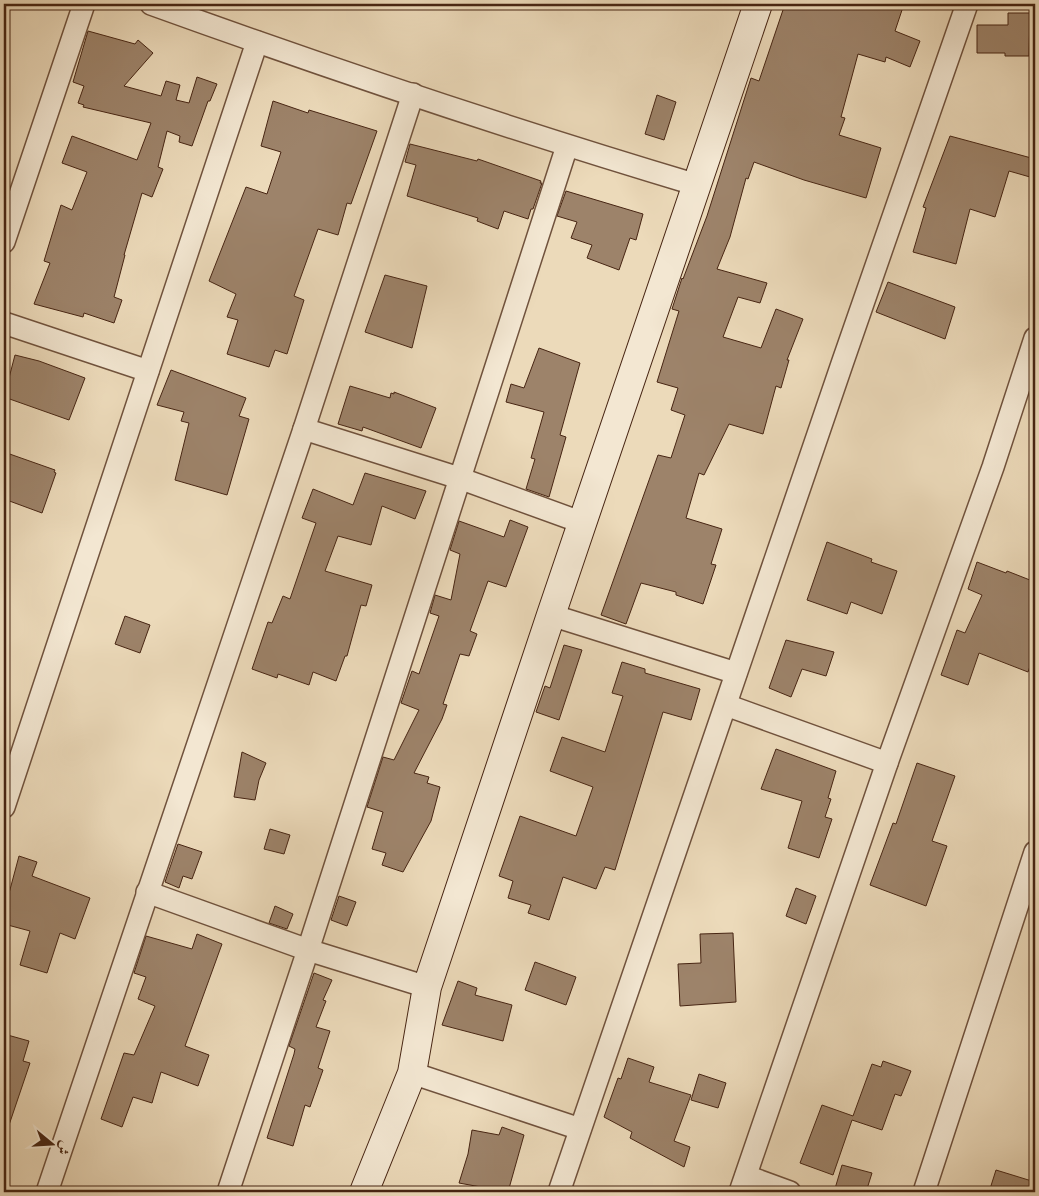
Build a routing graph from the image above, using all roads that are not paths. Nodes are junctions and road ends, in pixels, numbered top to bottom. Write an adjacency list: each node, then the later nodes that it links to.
1 (84, 4): 9 (street)
2 (151, 4): 5 (street)
3 (758, 4): 8 (street)
4 (967, 4): 17 (street)
5 (258, 42): 6 (street); 12 (street)
6 (413, 94): 7 (street); 13 (street)
7 (567, 146): 8 (street); 14 (street)
8 (697, 185): 15 (street)
9 (4, 242)
10 (4, 323): 12 (street)
11 (1035, 338): 19 (street)
12 (148, 371): 20 (street)
13 (304, 429): 14 (street); 22 (street)
14 (459, 478): 15 (street); 23 (street)
15 (583, 523): 16 (street)
16 (551, 615): 17 (street); 24 (street)
17 (736, 673): 18 (street)
18 (726, 705): 19 (street); 26 (street)
19 (887, 763): 27 (street)
20 (4, 807)
21 (1035, 852): 33 (street)
22 (147, 892): 23 (street); 28 (street)
23 (308, 950): 24 (street); 29 (street)
24 (427, 987): 25 (street)
25 (412, 1073): 26 (street); 30 (street)
26 (580, 1129): 31 (street)
27 (743, 1184): 32 (street)
28 (47, 1192)
29 (228, 1192)
30 (364, 1192)
31 (559, 1192)
32 (790, 1192)
33 (924, 1192)

